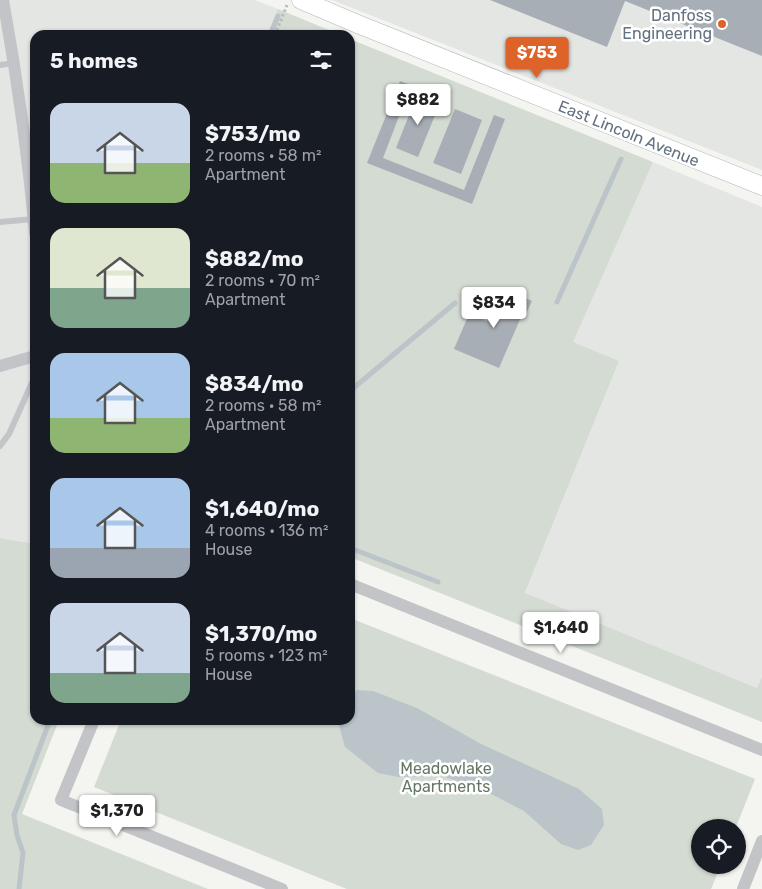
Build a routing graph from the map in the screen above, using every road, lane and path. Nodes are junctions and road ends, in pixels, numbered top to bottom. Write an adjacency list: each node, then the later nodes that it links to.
1 (3, 0): 5 (street)
2 (289, 0): 4 (path)
3 (301, 0): 7 (street, East Lincoln Avenue)
4 (277, 30)
5 (14, 64): 6 (lane); 8 (street)
6 (0, 65)
7 (762, 186)
8 (30, 187)
9 (30, 218): 10 (lane)
10 (0, 222)
11 (30, 357): 12 (street)
12 (0, 366)
13 (30, 387): 14 (lane)
14 (0, 446)
15 (355, 586): 17 (street)
16 (92, 725): 19 (street)
17 (762, 750)
18 (762, 841): 20 (street)
19 (282, 889)
20 (743, 889)

